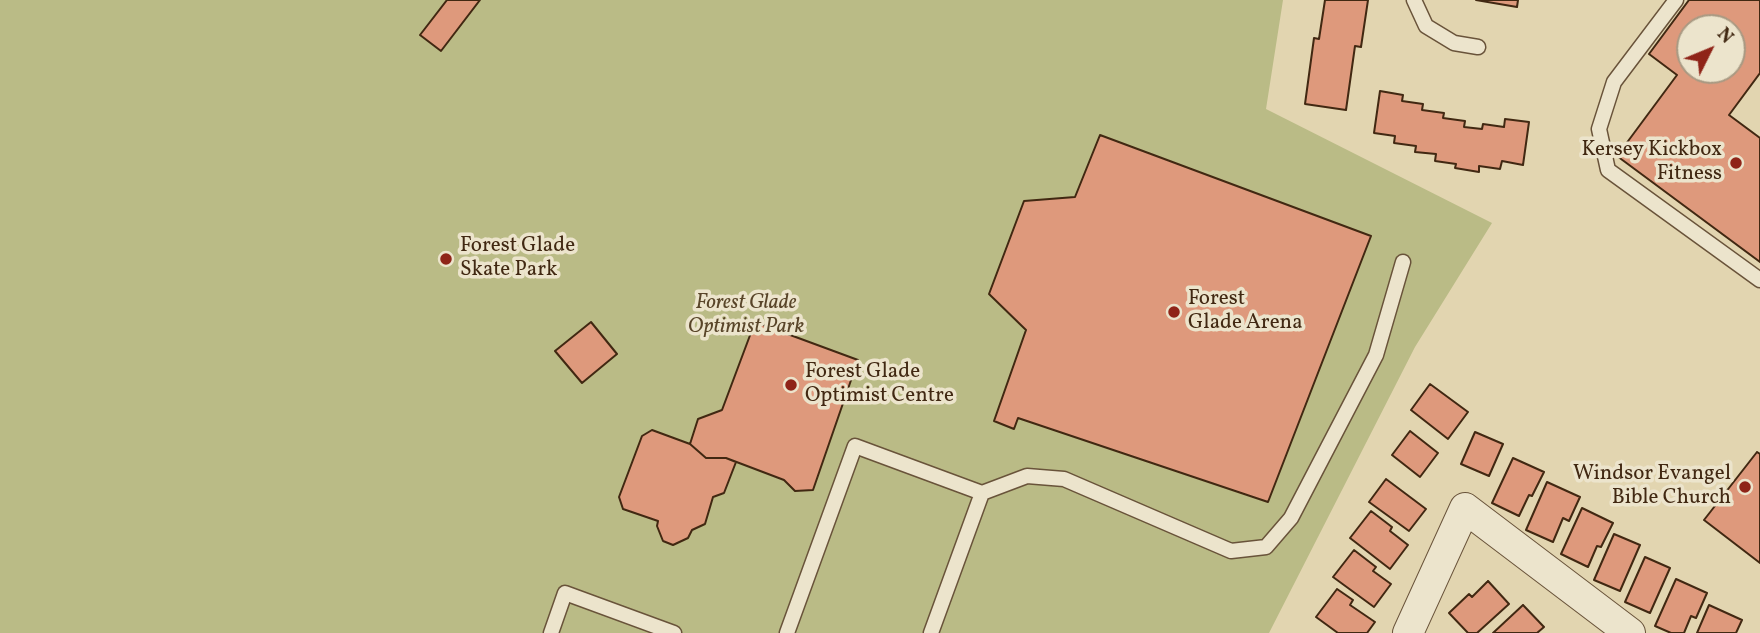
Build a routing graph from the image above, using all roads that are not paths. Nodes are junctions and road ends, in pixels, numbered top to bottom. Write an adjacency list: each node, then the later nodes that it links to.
1 (1414, 0): 3 (lane)
2 (1676, 0): 5 (lane)
3 (1478, 47)
4 (1404, 262): 6 (lane)
5 (1760, 280)
6 (982, 493): 9 (lane); 10 (lane)
7 (551, 633): 8 (lane)
8 (674, 633)
9 (787, 633)
10 (931, 633)
11 (1408, 633): 12 (street)
12 (1630, 633)

